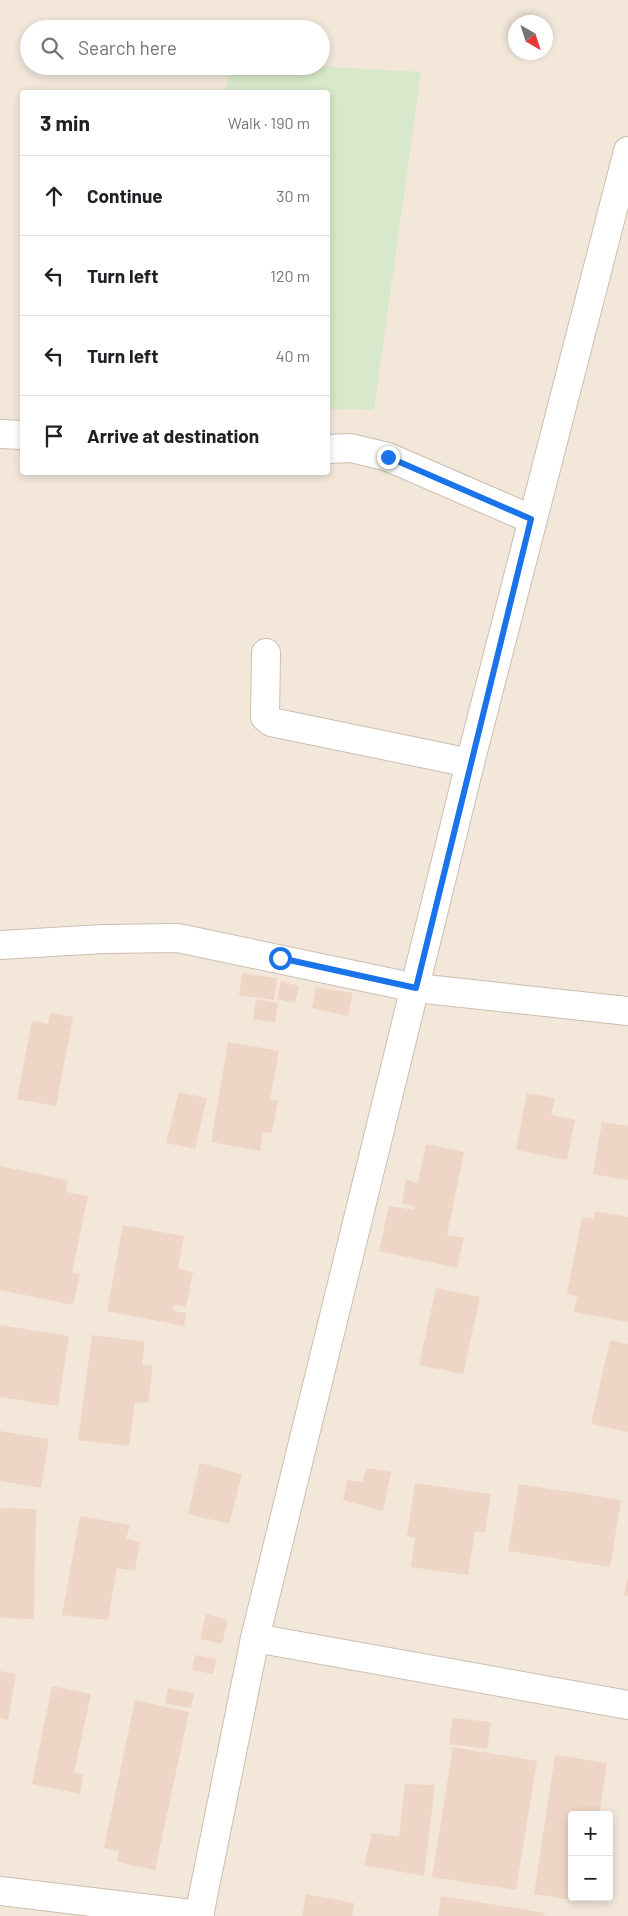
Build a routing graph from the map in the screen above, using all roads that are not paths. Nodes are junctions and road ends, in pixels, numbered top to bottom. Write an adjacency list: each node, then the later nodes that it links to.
1 (628, 151): 2 (street)
2 (625, 179): 6 (street)
3 (0, 434): 4 (street)
4 (20, 435)
5 (330, 449): 6 (street)
6 (531, 519): 8 (street)
7 (266, 653): 8 (street)
8 (470, 763): 10 (street)
9 (0, 944): 10 (street)
10 (416, 988): 11 (street); 12 (street)
11 (628, 1011)
12 (254, 1638): 13 (street); 15 (street)
13 (628, 1705)
14 (0, 1891): 15 (street)
15 (199, 1916)

